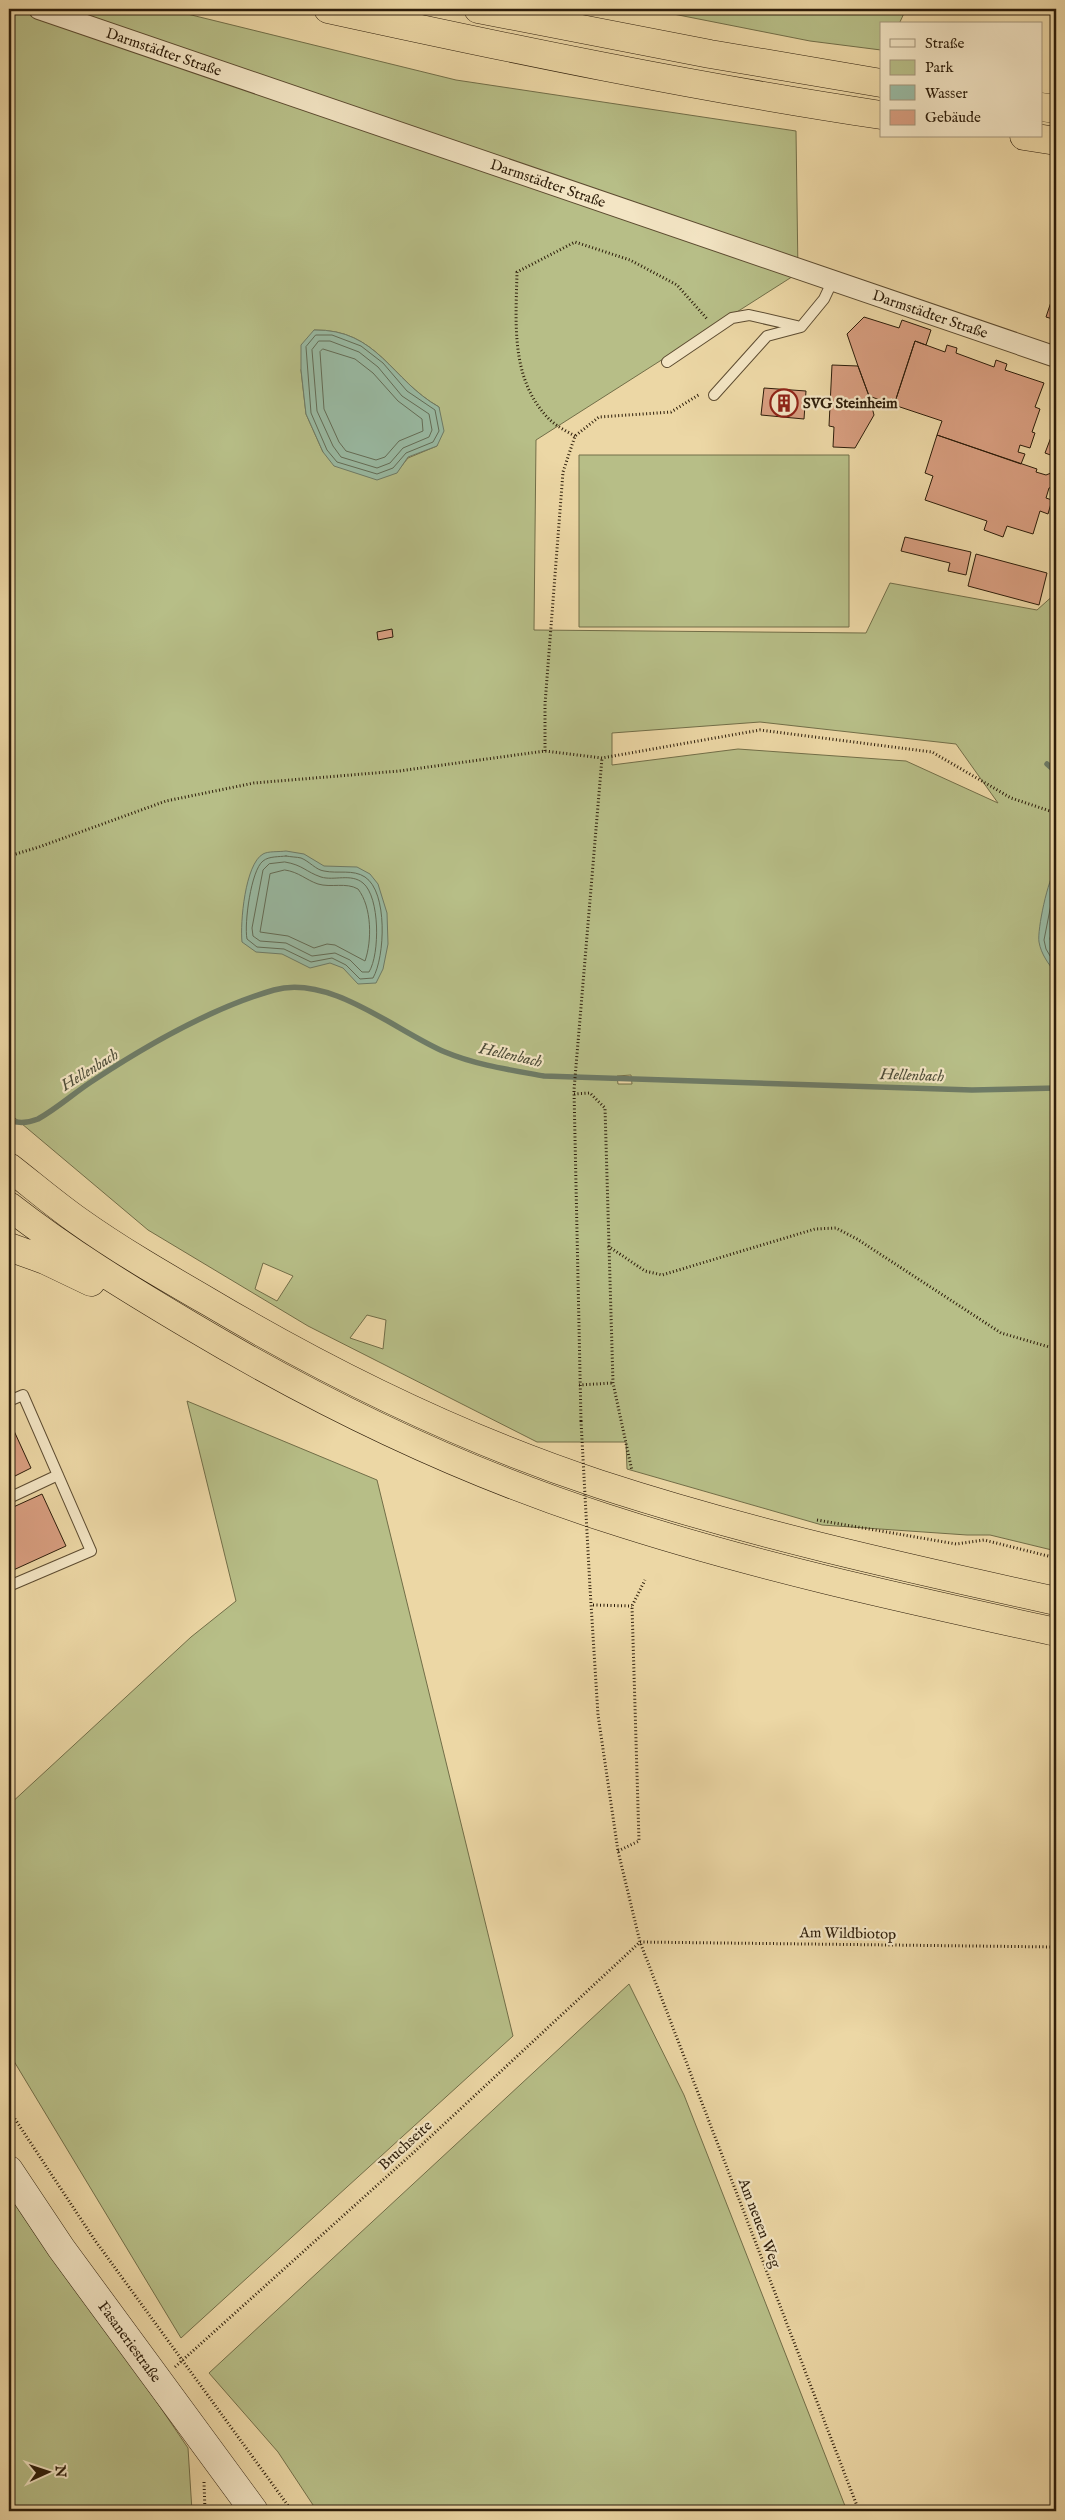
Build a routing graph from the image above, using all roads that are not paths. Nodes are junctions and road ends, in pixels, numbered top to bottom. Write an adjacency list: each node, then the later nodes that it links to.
1 (39, 9): 10 (street, Darmstädter Straße)
2 (328, 9): 7 (highway)
3 (478, 9): 4 (highway)
4 (880, 83)
5 (1042, 107): 6 (highway)
6 (1056, 109)
7 (880, 115)
8 (1037, 138): 9 (highway)
9 (1056, 141)
10 (833, 280): 11 (lane); 12 (street, Darmstädter Straße)
11 (801, 326): 13 (lane); 14 (lane)
12 (1056, 358)
13 (668, 362)
14 (714, 396)
15 (9, 1167): 23 (highway)
16 (9, 1206): 18 (highway)
17 (9, 1247): 18 (highway)
18 (228, 1348): 24 (highway)
19 (9, 1401): 20 (lane)
20 (58, 1475): 21 (lane); 22 (lane)
21 (9, 1498)
22 (9, 1586)
23 (1056, 1601)
24 (1056, 1632)
25 (9, 2170): 26 (street, Fasaneriestraße)
26 (254, 2511)

